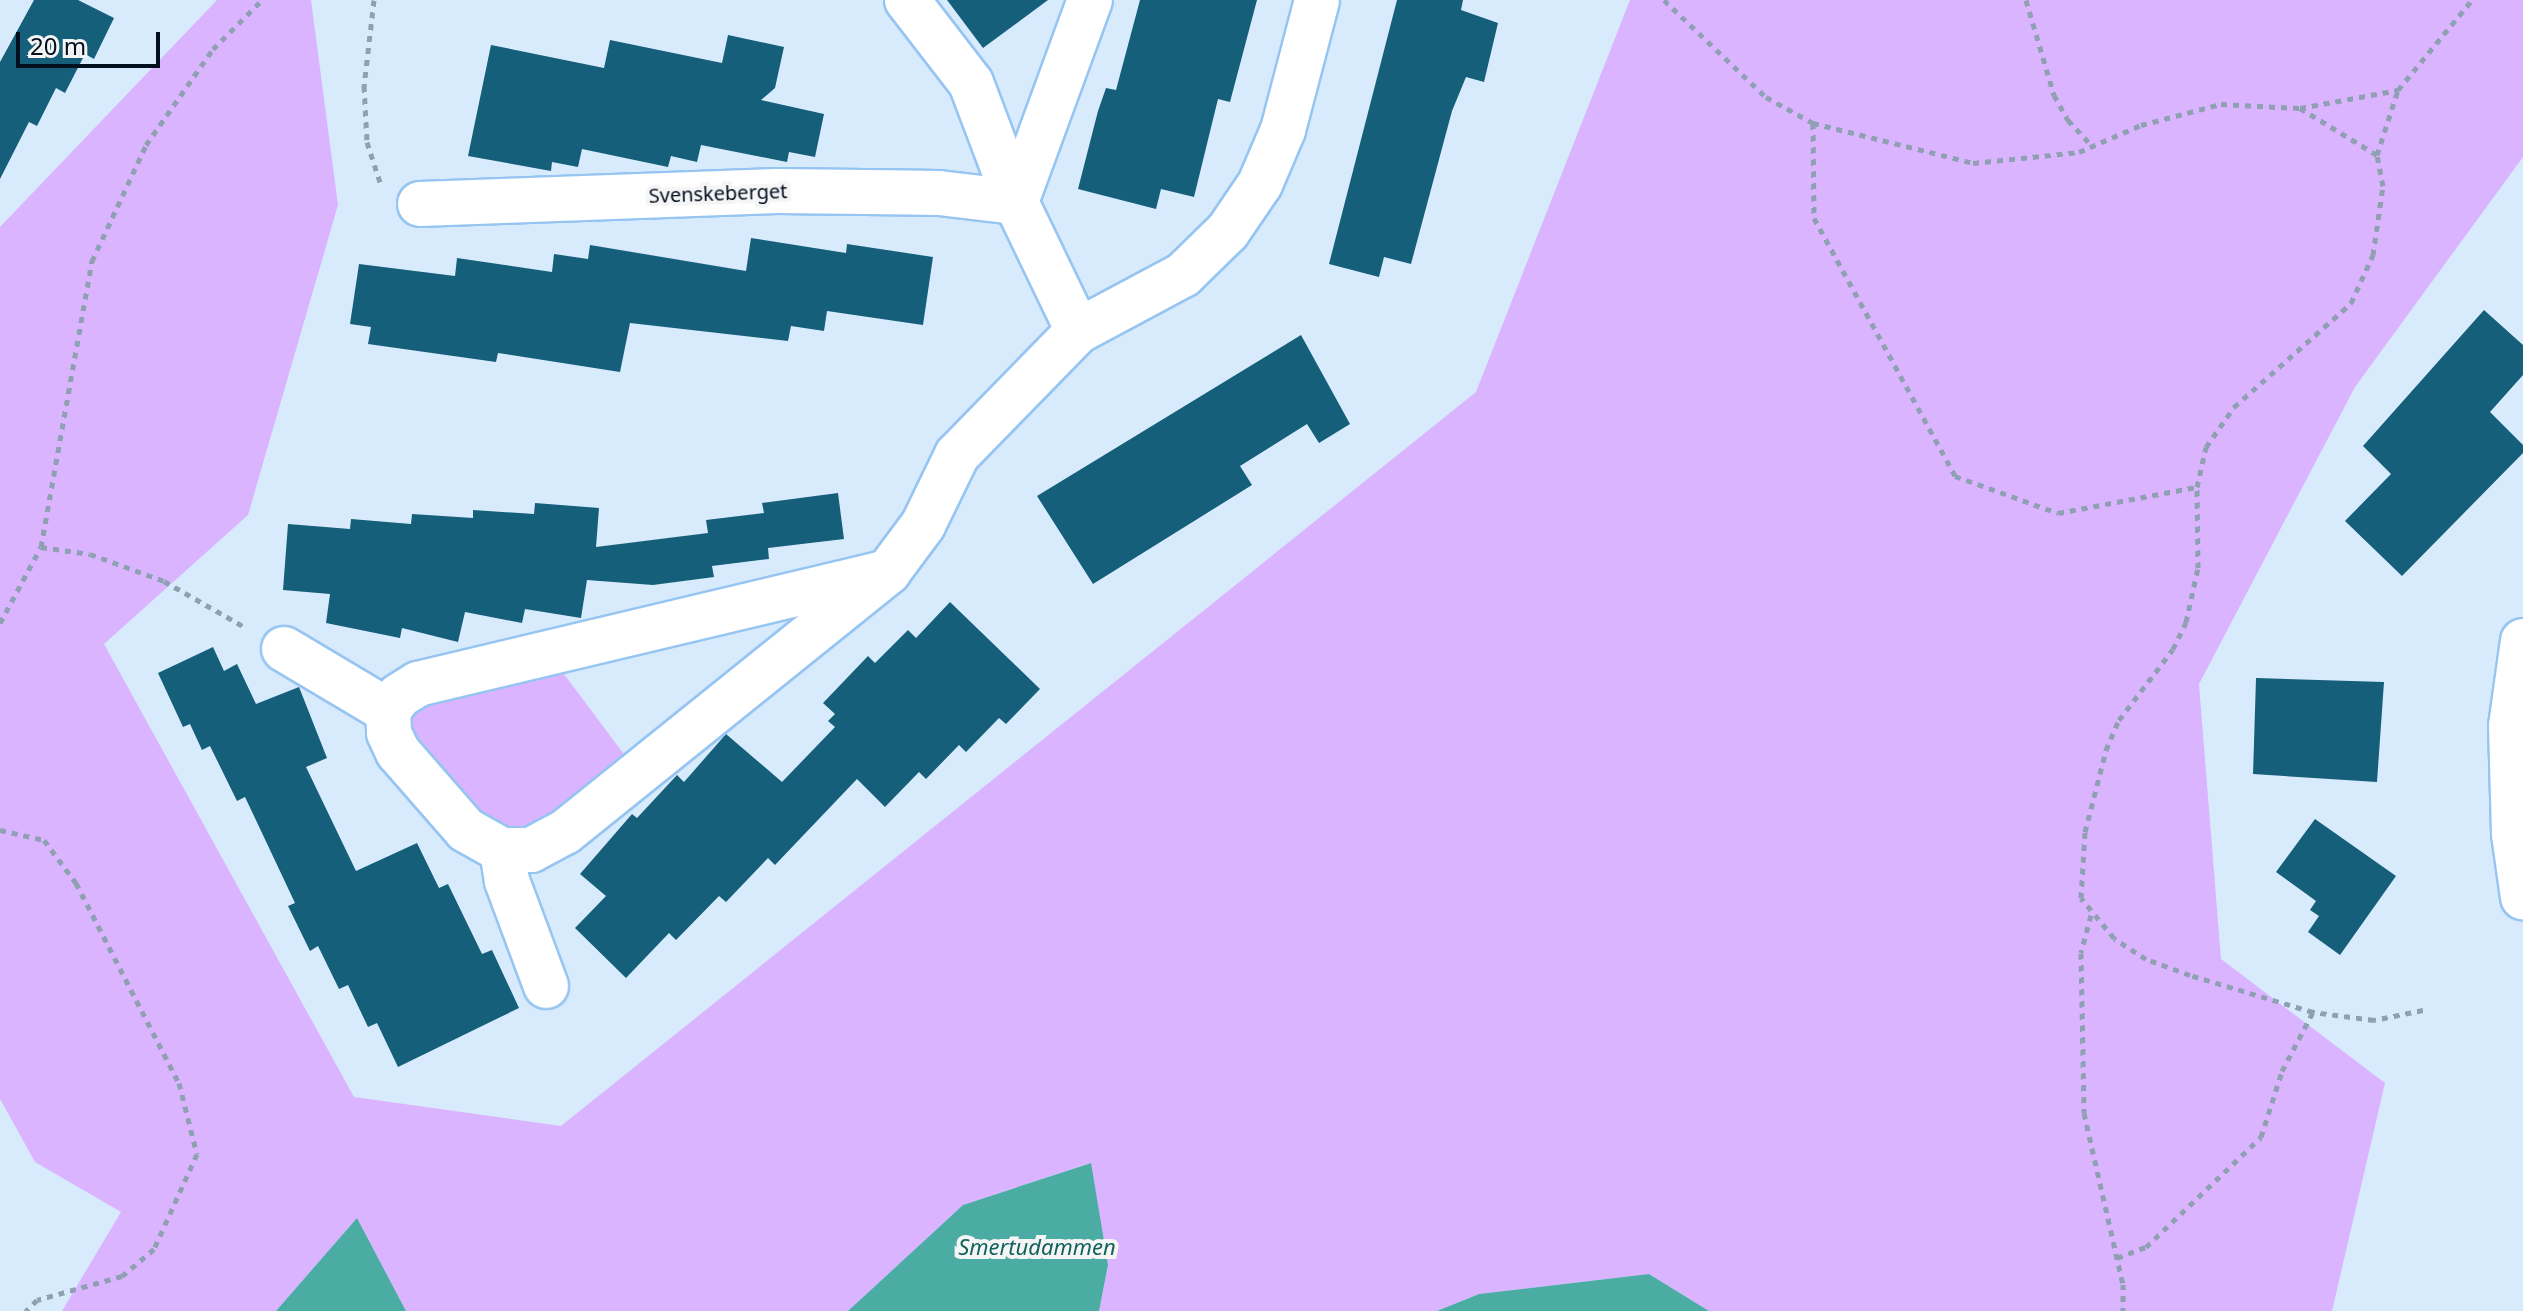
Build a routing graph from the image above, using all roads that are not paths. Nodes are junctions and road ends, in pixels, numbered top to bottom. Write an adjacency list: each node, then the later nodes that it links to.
1 (907, 0): 4 (street)
2 (1090, 0): 4 (street)
3 (1317, 0): 6 (street)
4 (1016, 202): 5 (street, Svenskeberget); 6 (street)
5 (420, 204)
6 (1078, 331): 7 (street)
7 (888, 572): 10 (street); 11 (street)
8 (2523, 641): 12 (street)
9 (284, 649): 10 (street)
10 (388, 711): 11 (street)
11 (502, 850): 13 (street)
12 (2523, 897)
13 (546, 986)

